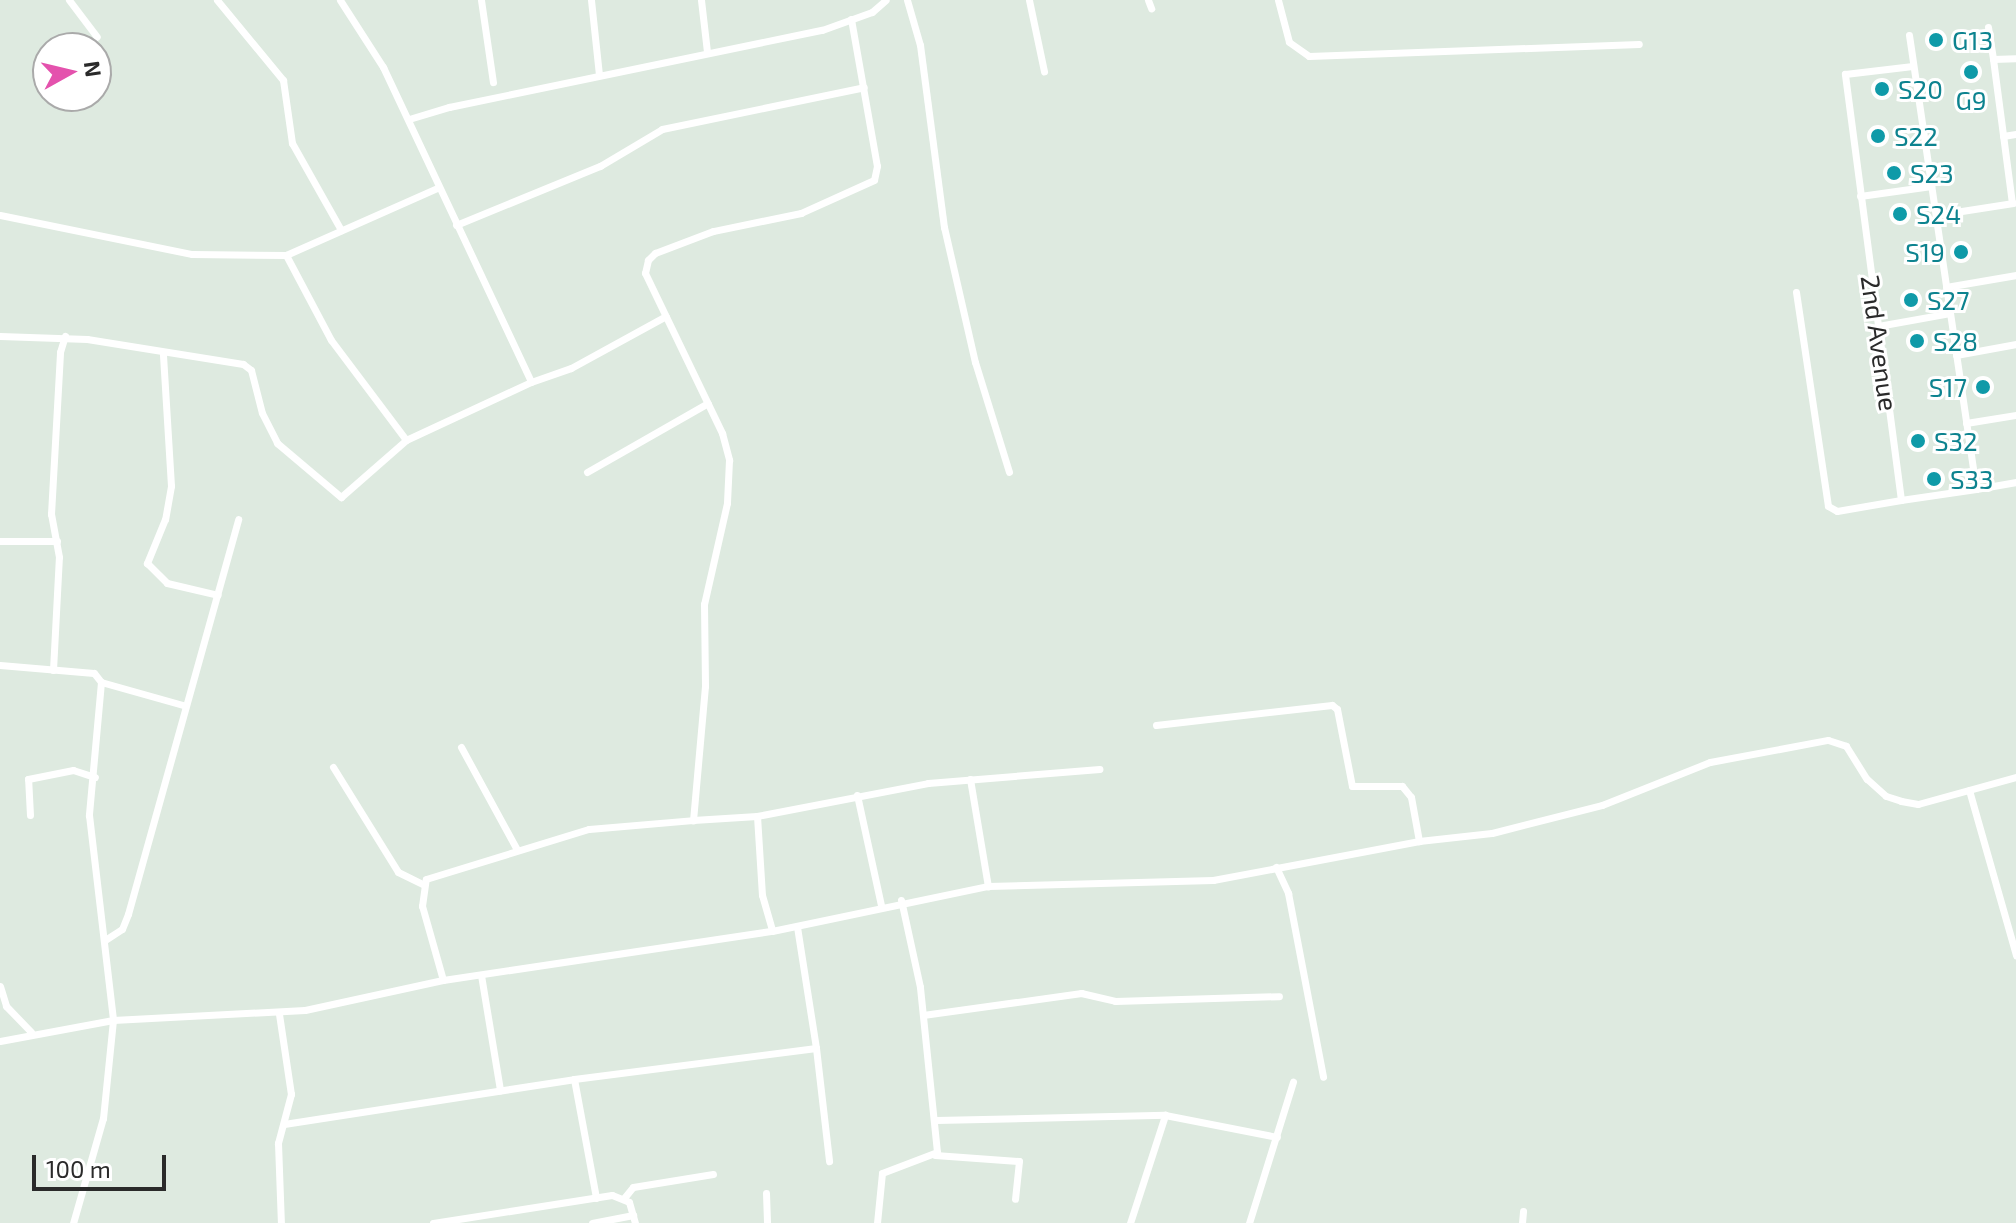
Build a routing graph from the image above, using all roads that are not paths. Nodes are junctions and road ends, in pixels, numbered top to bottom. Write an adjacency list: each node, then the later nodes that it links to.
1 (69, 0): 13 (street)
2 (217, 0): 34 (street)
3 (340, 0): 24 (street)
4 (481, 0): 22 (street)
5 (591, 0): 21 (street)
6 (701, 0): 16 (street)
7 (886, 0): 11 (street)
8 (907, 0): 53 (street)
9 (1029, 0): 20 (street)
10 (1278, 0): 15 (street)
11 (851, 19): 16 (street); 23 (street)
12 (1988, 27): 18 (street)
13 (93, 32)
14 (1909, 35): 19 (street)
15 (1639, 44)
16 (707, 52): 21 (street)
17 (2016, 58): 18 (street)
18 (1993, 59): 26 (street)
19 (1913, 66): 27 (street); 29 (street, 2nd Avenue)
20 (1044, 71)
21 (599, 75): 24 (street)
22 (493, 82)
23 (864, 87): 33 (street); 40 (street)
24 (409, 119): 28 (street)
25 (2016, 134): 26 (street)
26 (2003, 136): 30 (street)
27 (1931, 186): 29 (street); 32 (street)
28 (437, 188): 33 (street); 34 (street)
29 (1860, 196): 41 (street, 2nd Avenue)
30 (2014, 203): 32 (street)
31 (0, 215): 35 (street)
32 (1936, 215): 37 (street)
33 (456, 225): 47 (street)
34 (341, 230): 35 (street)
35 (286, 255): 51 (street)
36 (2016, 275): 37 (street)
37 (1946, 287): 39 (street)
38 (1796, 292): 56 (street)
39 (1950, 313): 41 (street); 46 (street)
40 (666, 316): 47 (street); 48 (street)
41 (1878, 326): 56 (street, 2nd Avenue)
42 (0, 336): 43 (street)
43 (65, 336): 45 (street); 59 (street)
44 (2016, 344): 46 (street)
45 (163, 355): 51 (street); 60 (street)
46 (1956, 355): 50 (street)
47 (531, 382): 51 (street)
48 (708, 403): 52 (street); 76 (street)
49 (2016, 415): 50 (street)
50 (1966, 423): 55 (street)
51 (406, 440)
52 (587, 472)
53 (1009, 472)
54 (2016, 482): 55 (street)
55 (1976, 489): 56 (street)
56 (1901, 500)
57 (238, 519): 60 (street)
58 (0, 541): 59 (street)
59 (57, 541): 62 (street)
60 (218, 595): 64 (street)
61 (0, 665): 62 (street)
62 (53, 670): 63 (street)
63 (101, 682): 64 (street); 69 (street)
64 (183, 705): 86 (street)
65 (1156, 725): 77 (street)
66 (461, 747): 78 (street)
67 (333, 767): 80 (street)
68 (1099, 769): 71 (street)
69 (95, 777): 74 (street); 86 (street)
70 (2016, 777): 72 (street)
71 (970, 779): 73 (street); 81 (street)
72 (1969, 790): 77 (street); 87 (street)
73 (857, 795): 75 (street); 83 (street)
74 (30, 815)
75 (757, 816): 76 (street); 85 (street)
76 (693, 820): 78 (street)
77 (1419, 841): 79 (street)
78 (516, 848): 80 (street)
79 (1276, 867): 81 (street); 98 (street)
80 (423, 884): 89 (street)
81 (988, 886): 82 (street)
82 (901, 900): 83 (street); 93 (street)
83 (881, 905): 84 (street)
84 (797, 926): 85 (street); 97 (street)
85 (772, 931): 88 (street)
86 (105, 940): 94 (street)
87 (2016, 955)
88 (481, 975): 89 (street); 101 (street)
89 (443, 980): 92 (street)
90 (0, 986): 95 (street)
91 (1279, 996): 93 (street)
92 (279, 1014): 94 (street); 104 (street)
93 (923, 1015): 103 (street)
94 (113, 1020): 95 (street); 115 (street)
95 (31, 1032): 96 (street)
96 (0, 1041)
97 (816, 1048): 99 (street); 107 (street)
98 (1323, 1077)
99 (574, 1079): 101 (street); 110 (street)
100 (1293, 1082): 105 (street)
101 (500, 1090): 104 (street)
102 (1165, 1115): 103 (street); 105 (street); 121 (street)
103 (936, 1120): 106 (street)
104 (284, 1124): 116 (street)
105 (1277, 1137): 122 (street)
106 (935, 1155): 112 (street); 120 (street)
107 (829, 1161)
108 (713, 1174): 111 (street)
109 (766, 1193): 119 (street)
110 (596, 1198): 111 (street); 117 (street)
111 (624, 1198): 114 (street)
112 (1015, 1199)
113 (1523, 1211): 123 (street)
114 (634, 1219): 118 (street)
115 (73, 1223)
116 (281, 1223)
117 (433, 1223)
118 (592, 1223)
119 (767, 1223)
120 (877, 1223)
121 (1130, 1223)
122 (1249, 1223)
123 (1522, 1223)

